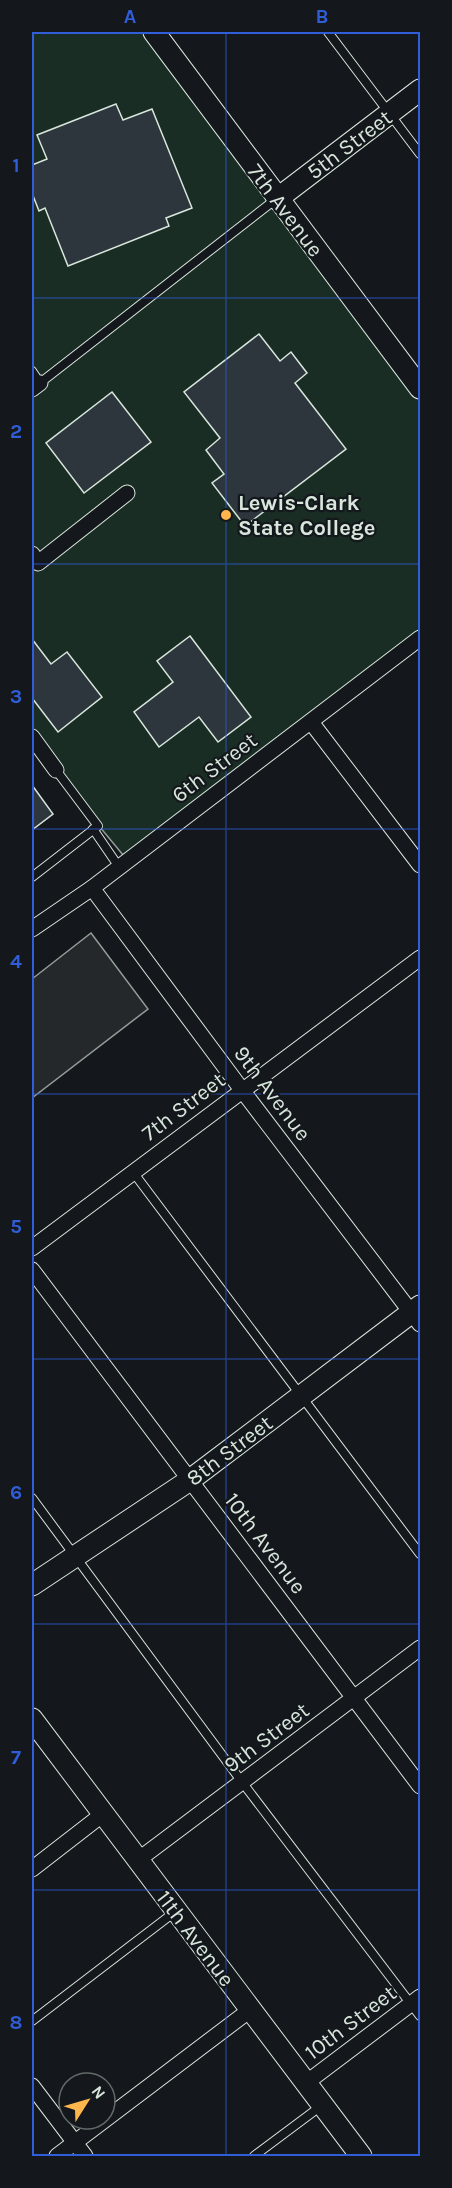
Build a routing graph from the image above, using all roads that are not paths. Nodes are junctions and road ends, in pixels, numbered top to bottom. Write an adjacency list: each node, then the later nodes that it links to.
1 (154, 32): 6 (main road, 7th Avenue)
2 (328, 32): 4 (lane)
3 (420, 90): 4 (main road, 5th Street)
4 (390, 113): 5 (lane); 6 (main road, 5th Street)
5 (420, 154)
6 (277, 199): 7 (lane); 8 (main road, 7th Avenue)
7 (34, 381)
8 (420, 388)
9 (127, 493): 11 (street)
10 (32, 544): 11 (street)
11 (53, 552): 12 (street)
12 (32, 554)
13 (420, 638): 14 (street, 6th Street)
14 (311, 722): 18 (street); 19 (street, 6th Street)
15 (32, 737): 16 (street)
16 (56, 770): 17 (lane)
17 (93, 829): 19 (lane); 20 (lane)
18 (420, 865)
19 (119, 867): 21 (street, 6th Street)
20 (32, 877)
21 (92, 888): 22 (street, 6th Street); 24 (street, 9th Avenue)
22 (32, 929)
23 (420, 958): 24 (street, 7th Street)
24 (242, 1090): 25 (street, 7th Street); 28 (street, 9th Avenue)
25 (133, 1172): 26 (street, 7th Street); 29 (lane)
26 (32, 1248)
27 (32, 1270): 30 (street, 10th Avenue)
28 (418, 1314): 29 (main road, 8th Street)
29 (302, 1396): 30 (main road, 8th Street); 32 (lane)
30 (190, 1480): 33 (main road, 8th Street); 36 (street, 10th Avenue)
31 (32, 1498): 33 (lane)
32 (420, 1554)
33 (75, 1556): 34 (main road, 8th Street); 38 (lane)
34 (32, 1585)
35 (420, 1648): 36 (street, 9th Street)
36 (355, 1698): 38 (street, 9th Street); 39 (street, 10th Avenue)
37 (32, 1719): 40 (main road, 11th Avenue)
38 (242, 1782): 41 (street, 9th Street); 44 (lane)
39 (420, 1786)
40 (103, 1814): 41 (main road, 11th Avenue); 42 (street)
41 (138, 1860): 43 (main road, 11th Avenue)
42 (32, 1869)
43 (176, 1911): 45 (main road, 11th Avenue); 46 (lane)
44 (417, 2006): 47 (street, 10th Street)
45 (250, 2010): 47 (main road, 11th Avenue); 50 (street)
46 (32, 2021)
47 (306, 2083): 49 (main road, 11th Avenue)
48 (32, 2086): 50 (street)
49 (322, 2105): 53 (lane); 54 (main road, 11th Avenue)
50 (75, 2143): 51 (street); 52 (street)
51 (57, 2157)
52 (85, 2157)
53 (254, 2157)
54 (361, 2157)

